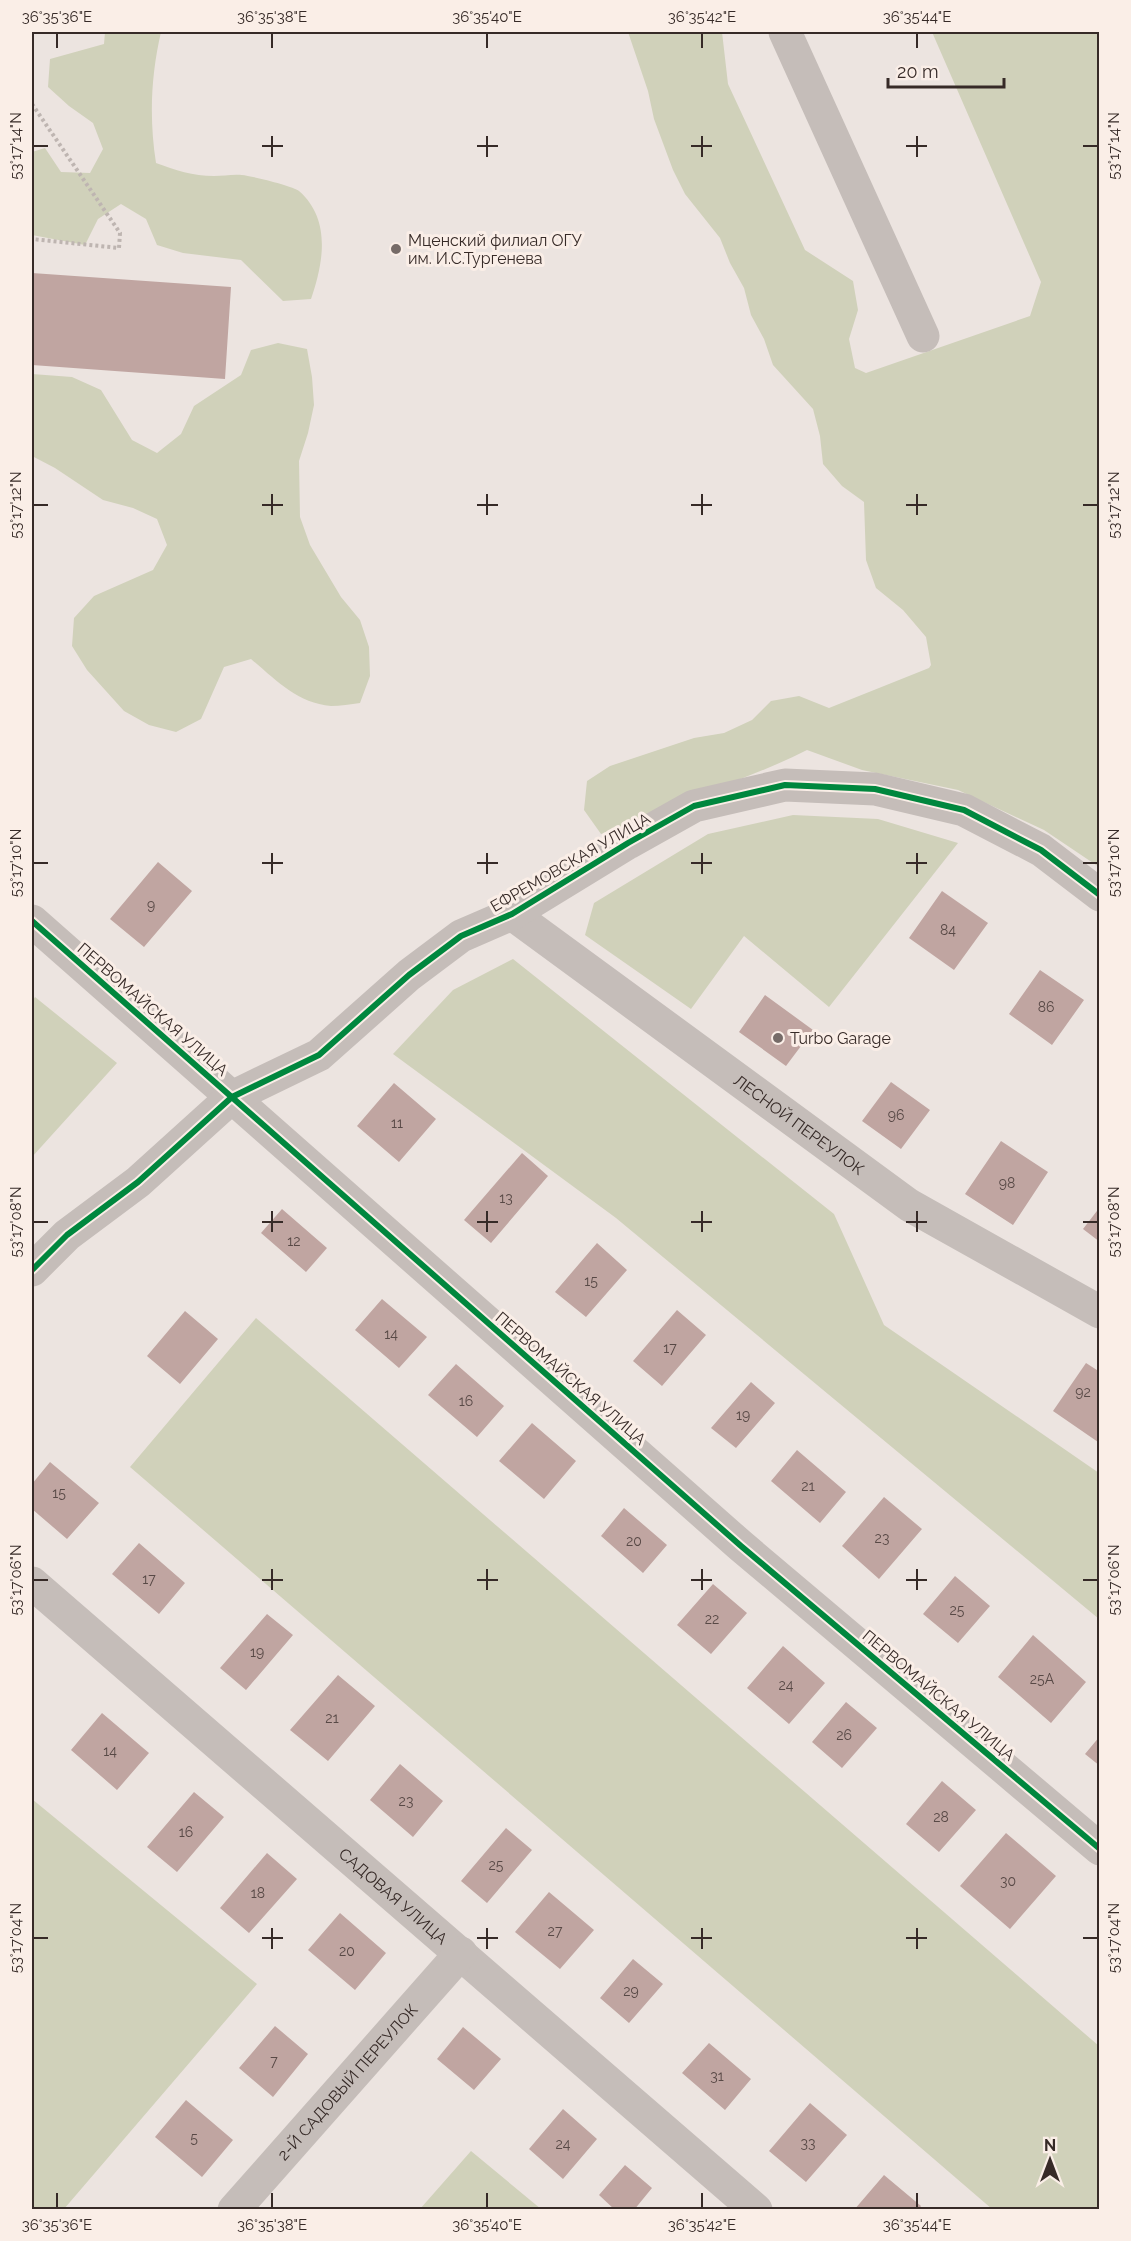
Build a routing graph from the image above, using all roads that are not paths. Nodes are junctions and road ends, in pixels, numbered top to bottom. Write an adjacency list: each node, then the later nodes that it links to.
1 (785, 32): 2 (street)
2 (923, 336)
3 (1100, 895): 4 (street, ЕФРЕМОВСКАЯ УЛИЦА)
4 (512, 914): 6 (street, ЕФРЕМОВСКАЯ УЛИЦА); 8 (street, ЛЕСНОЙ ПЕРЕУЛОК)
5 (32, 921): 6 (street, ПЕРВОМАЙСКАЯ УЛИЦА)
6 (232, 1097): 7 (street, ЕФРЕМОВСКАЯ УЛИЦА); 10 (street, ПЕРВОМАЙСКАЯ УЛИЦА)
7 (32, 1270)
8 (1100, 1312)
9 (32, 1583): 11 (street, САДОВАЯ УЛИЦА)
10 (1100, 1849)
11 (460, 1953): 12 (street, 2-Й САДОВЫЙ ПЕРЕУЛОК); 13 (street, САДОВАЯ УЛИЦА)
12 (234, 2210)
13 (756, 2210)

